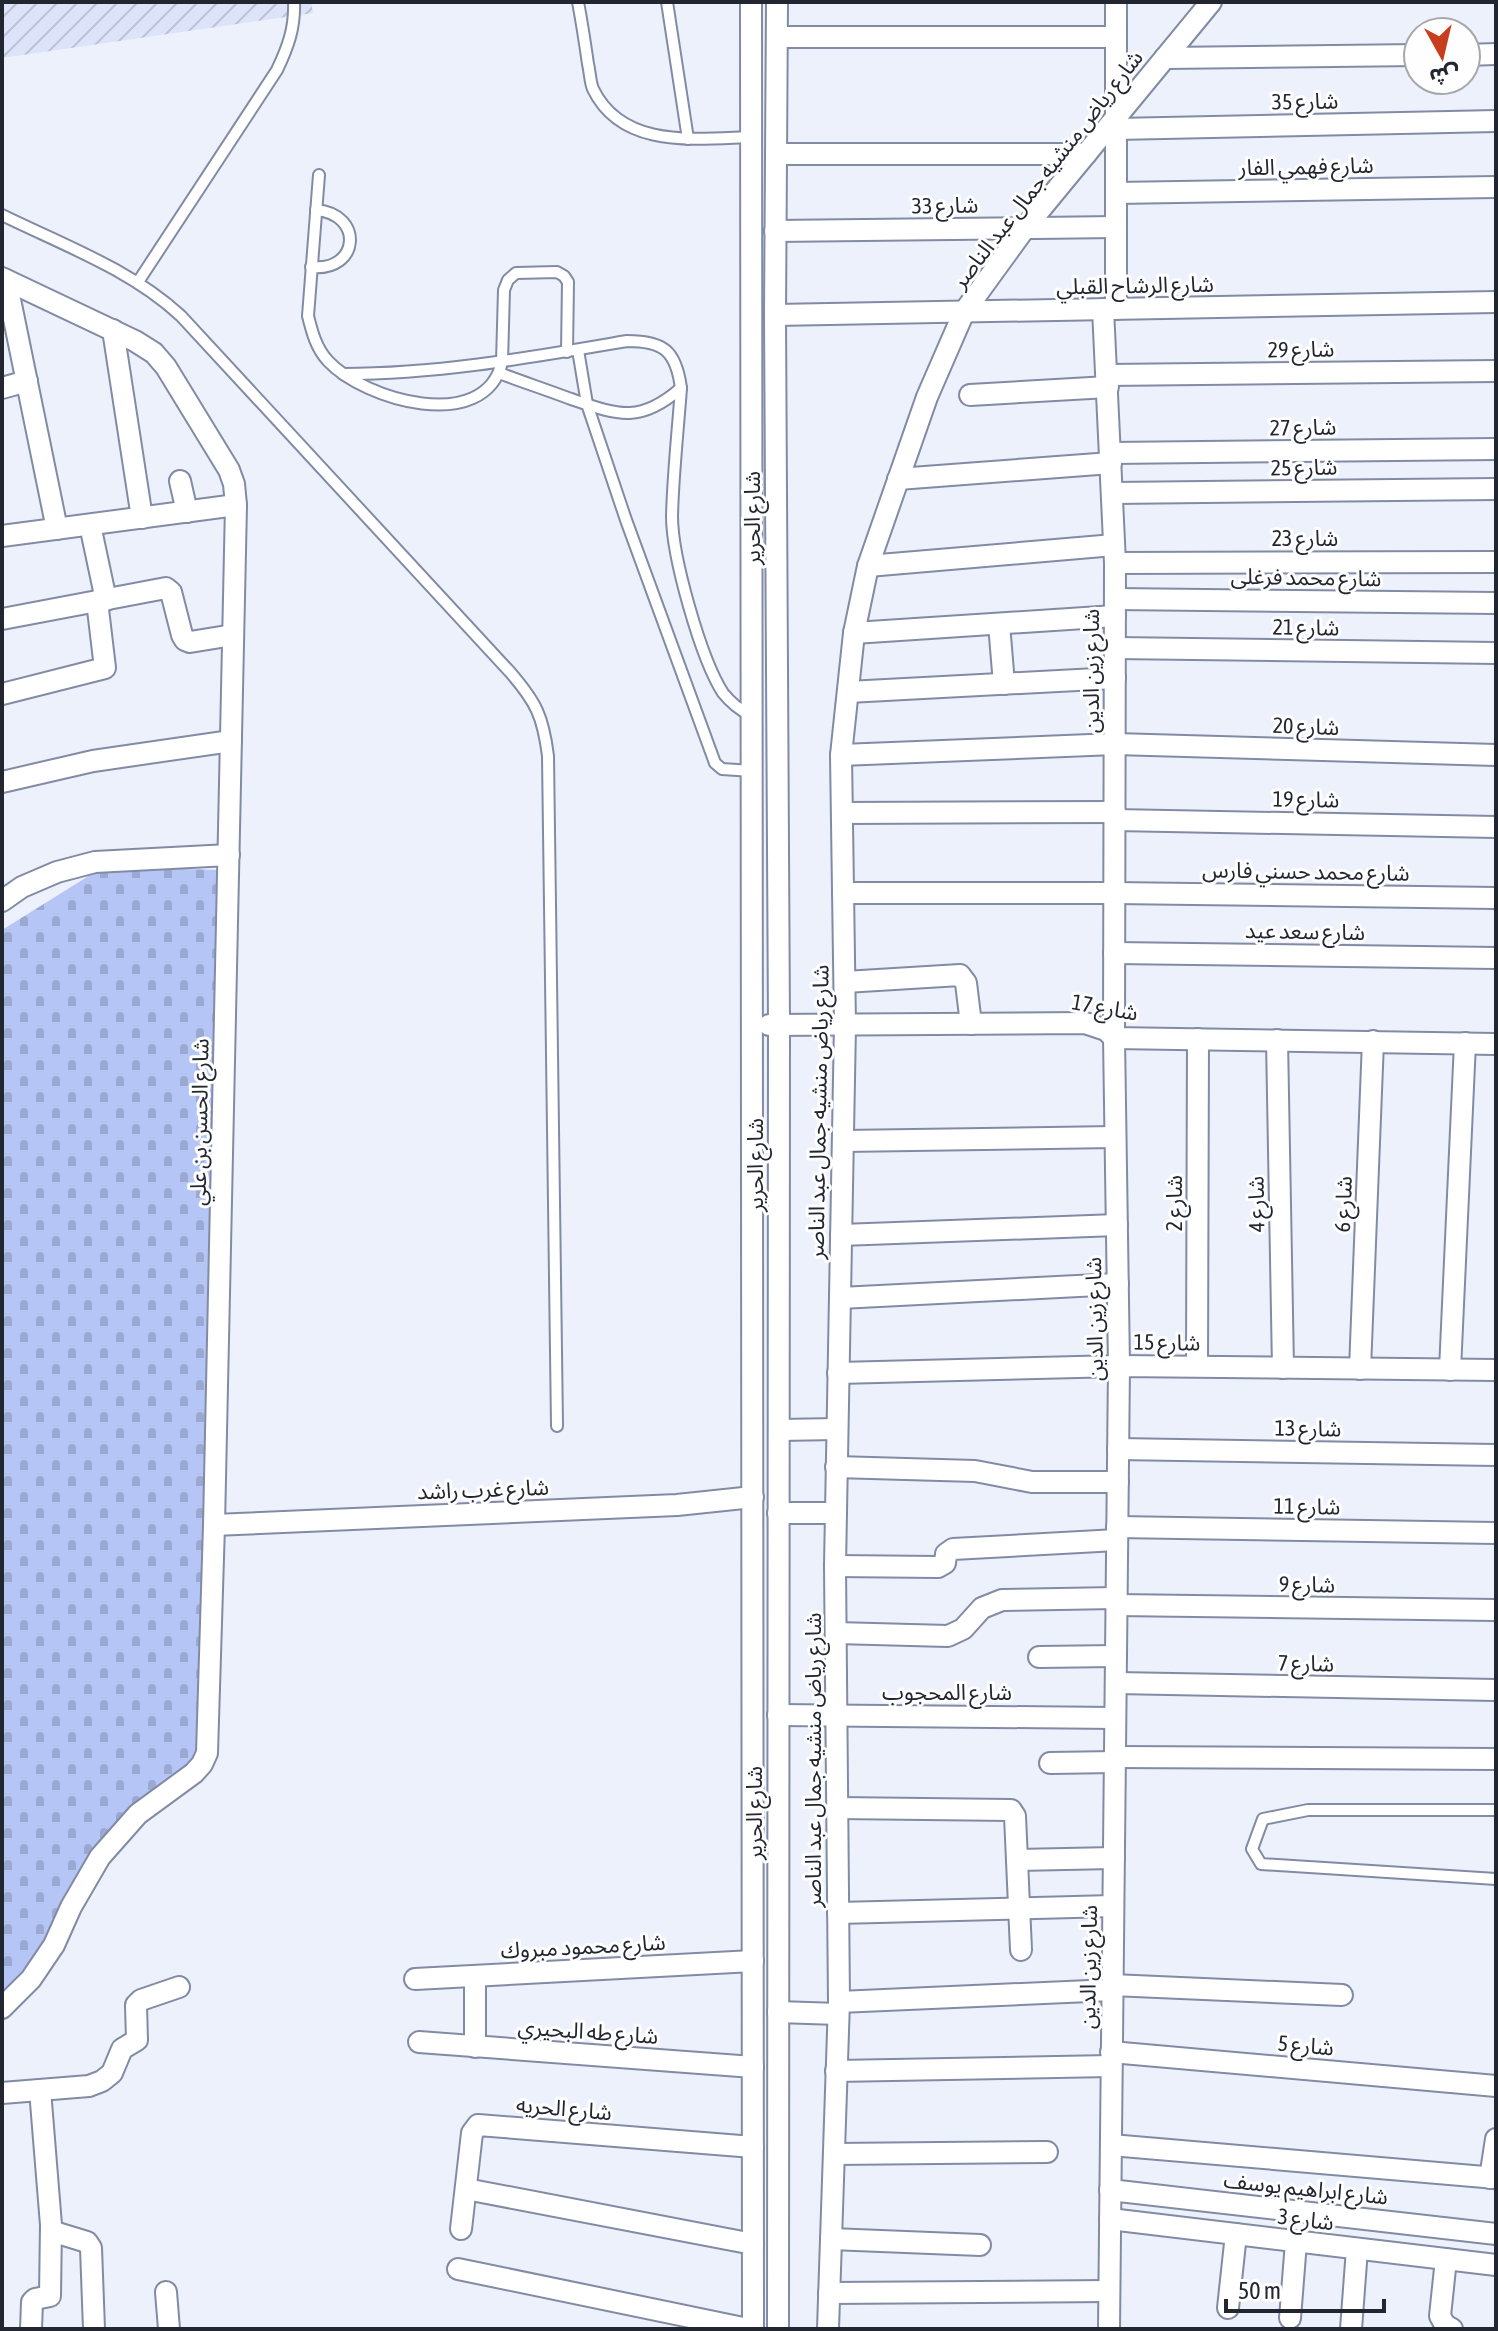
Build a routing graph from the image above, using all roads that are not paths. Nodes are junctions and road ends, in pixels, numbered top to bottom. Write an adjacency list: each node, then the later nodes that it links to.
1 (294, 2): 29 (lane)
2 (578, 2): 15 (lane)
3 (667, 2): 15 (lane)
4 (751, 2): 14 (street, شارع الحرير)
5 (777, 2): 8 (street, شارع الحرير)
6 (1116, 2): 9 (street, شارع زين الدين)
7 (1211, 2): 11 (street, شارع رياض منشيه جمال عبد الناصر)
8 (777, 37): 9 (street); 16 (street, شارع الحرير)
9 (1116, 37): 13 (street, شارع زين الدين)
10 (1402, 55): 11 (street)
11 (1165, 58): 13 (street, شارع رياض منشيه جمال عبد الناصر)
12 (1496, 121): 13 (street, شارع 35)
13 (1116, 123): 17 (street, شارع رياض منشيه جمال عبد الناصر); 21 (street, شارع زين الدين)
14 (750, 137): 15 (lane); 16 (street); 18 (street, شارع الحرير)
15 (688, 139)
16 (776, 153): 17 (street); 18 (street); 26 (street, شارع الحرير)
17 (1086, 154): 25 (street, شارع رياض منشيه جمال عبد الناصر)
18 (750, 169): 74 (street, شارع الحرير)
19 (319, 175): 22 (lane)
20 (1496, 187): 21 (street, شارع فهمي الفار)
21 (1116, 193): 24 (street, شارع زين الدين)
22 (316, 210): 27 (lane); 27 (lane)
23 (2, 215): 29 (lane)
24 (1116, 227): 25 (street, شارع 33); 31 (street, شارع زين الدين)
25 (1025, 228): 26 (street, شارع 33); 32 (street, شارع رياض منشيه جمال عبد الناصر)
26 (775, 231): 33 (street, شارع الحرير)
27 (311, 267): 39 (lane)
28 (4, 279): 34 (street, شارع الحسن بن علي); 35 (street)
29 (138, 282): 120 (lane)
30 (1496, 302): 31 (street, شارع الرشاح القبلي)
31 (1109, 309): 32 (street, شارع الرشاح القبلي); 41 (street, شارع زين الدين)
32 (964, 312): 33 (street, شارع الرشاح القبلي); 48 (street, شارع رياض منشيه جمال عبد الناصر)
33 (775, 315): 80 (street, شارع الحرير)
34 (113, 330): 52 (street, شارع الحسن بن علي); 54 (street)
35 (11, 350): 40 (street)
36 (573, 351): 37 (lane); 37 (lane); 43 (lane); 45 (lane)
37 (500, 368): 39 (lane); 39 (lane); 45 (lane)
38 (1496, 371): 41 (street, شارع 29)
39 (343, 374)
40 (27, 381): 42 (street); 56 (street)
41 (1107, 381): 44 (street, شارع 29); 47 (street, شارع زين الدين)
42 (2, 388)
43 (681, 388): 45 (lane); 74 (lane)
44 (970, 395)
45 (587, 404): 79 (lane)
46 (1496, 449): 47 (street, شارع 27)
47 (1111, 458): 48 (street, شارع 27); 51 (street, شارع زين الدين)
48 (898, 479): 60 (street, شارع رياض منشيه جمال عبد الناصر)
49 (180, 481): 53 (street)
50 (1496, 489): 51 (street, شارع 25)
51 (1113, 493): 58 (street, شارع زين الدين)
52 (236, 505): 53 (street); 67 (street, شارع الحسن بن علي)
53 (187, 512): 54 (street)
54 (142, 518): 55 (street)
55 (90, 525): 56 (street); 61 (street)
56 (57, 529): 57 (street)
57 (2, 536)
58 (1114, 554): 59 (street, شارع 23); 60 (street, شارع 23); 63 (street, شارع زين الدين)
59 (1496, 562)
60 (868, 566): 66 (street, شارع رياض منشيه جمال عبد الناصر)
61 (101, 600): 64 (street); 67 (street); 73 (street)
62 (1496, 603): 63 (street, شارع محمد فرغلى)
63 (1115, 608): 65 (street, شارع محمد فرغلى); 68 (street, شارع زين الدين)
64 (2, 619)
65 (999, 624): 66 (street, شارع محمد فرغلى); 71 (street)
66 (854, 633): 72 (street, شارع رياض منشيه جمال عبد الناصر)
67 (233, 635): 75 (street, شارع الحسن بن علي)
68 (1115, 648): 69 (street, شارع 21); 70 (street, شارع زين الدين)
69 (1496, 653)
70 (1115, 678): 71 (street); 76 (street, شارع زين الدين)
71 (1004, 684): 72 (street)
72 (848, 692): 77 (street, شارع رياض منشيه جمال عبد الناصر)
73 (2, 694)
74 (751, 716): 79 (street, شارع الحرير)
75 (231, 741): 81 (street); 85 (street, شارع الحسن بن علي)
76 (1115, 744): 77 (street, شارع 20); 78 (street, شارع 20); 83 (street, شارع زين الدين)
77 (841, 755): 82 (street, شارع رياض منشيه جمال عبد الناصر)
78 (1496, 755)
79 (752, 771): 80 (street); 94 (street, شارع الحرير)
80 (777, 771): 95 (street, شارع الحرير)
81 (2, 782)
82 (842, 813): 83 (street, شارع 19); 86 (street, شارع رياض منشيه جمال عبد الناصر)
83 (1115, 816): 84 (street, شارع 19); 87 (street, شارع زين الدين)
84 (1496, 827)
85 (229, 855): 89 (street); 130 (street, شارع الحسن بن علي)
86 (843, 893): 87 (street, شارع محمد حسني فارس); 92 (street, شارع رياض منشيه جمال عبد الناصر)
87 (1114, 893): 88 (street, شارع محمد حسني فارس); 90 (street, شارع زين الدين)
88 (1496, 898)
89 (2, 901)
90 (1114, 953): 91 (street, شارع سعد عيد); 97 (street, شارع زين الدين)
91 (1496, 958)
92 (845, 982): 93 (street); 96 (street, شارع رياض منشيه جمال عبد الناصر)
93 (971, 1024): 96 (street, شارع 17); 97 (street, شارع 17)
94 (753, 1025): 95 (street, شارع 17); 109 (street, شارع الحرير)
95 (779, 1025): 96 (street, شارع 17); 110 (street, شارع الحرير)
96 (845, 1025): 104 (street, شارع رياض منشيه جمال عبد الناصر)
97 (1114, 1038): 98 (street, شارع 17); 103 (street, شارع زين الدين)
98 (1198, 1039): 99 (street, شارع 17); 112 (street, شارع 2)
99 (1277, 1040): 100 (street, شارع 17); 113 (street, شارع 4)
100 (1373, 1041): 101 (street, شارع 17); 114 (street, شارع 6)
101 (1465, 1043): 102 (street, شارع 17); 115 (street)
102 (1496, 1044)
103 (1115, 1137): 104 (street); 105 (street, شارع زين الدين)
104 (843, 1141): 106 (street, شارع رياض منشيه جمال عبد الناصر)
105 (1117, 1225): 106 (street); 107 (street, شارع زين الدين)
106 (841, 1235): 108 (street, شارع رياض منشيه جمال عبد الناصر)
107 (1118, 1284): 108 (street); 111 (street, شارع زين الدين)
108 (840, 1298): 117 (street, شارع رياض منشيه جمال عبد الناصر)
109 (753, 1341): 110 (street); 118 (street, شارع الحرير)
110 (779, 1341): 119 (street, شارع الحرير)
111 (1119, 1366): 112 (street, شارع 15); 117 (street, شارع 15); 123 (street, شارع زين الدين)
112 (1197, 1366): 113 (street, شارع 15)
113 (1283, 1368): 114 (street, شارع 15)
114 (1360, 1369): 115 (street, شارع 15)
115 (1450, 1370): 116 (street, شارع 15)
116 (1496, 1370)
117 (838, 1373): 121 (street, شارع رياض منشيه جمال عبد الناصر)
118 (753, 1378): 119 (street); 127 (street, شارع الحرير)
119 (779, 1378): 122 (street, شارع الحرير)
120 (557, 1426)
121 (837, 1429): 122 (street); 125 (street, شارع رياض منشيه جمال عبد الناصر)
122 (779, 1430): 128 (street, شارع الحرير)
123 (1118, 1449): 124 (street, شارع 13); 126 (street, شارع زين الدين)
124 (1496, 1455)
125 (836, 1467): 126 (street); 129 (street, شارع رياض منشيه جمال عبد الناصر)
126 (1118, 1482): 132 (street, شارع زين الدين)
127 (753, 1497): 130 (street, شارع غرب راشد); 156 (street, شارع الحرير)
128 (778, 1513): 129 (street); 141 (street, شارع الحرير)
129 (836, 1513): 133 (street, شارع رياض منشيه جمال عبد الناصر)
130 (214, 1525): 162 (street, شارع الحسن بن علي)
131 (1496, 1533): 132 (street, شارع 11)
132 (1117, 1534): 133 (street, شارع 11); 134 (street, شارع زين الدين)
133 (835, 1566): 136 (street, شارع رياض منشيه جمال عبد الناصر)
134 (1116, 1601): 135 (street, شارع 9); 136 (street, شارع 9); 137 (street, شارع زين الدين)
135 (1496, 1610)
136 (836, 1633): 142 (street, شارع رياض منشيه جمال عبد الناصر)
137 (1116, 1656): 138 (street); 139 (street, شارع زين الدين)
138 (1039, 1657)
139 (1116, 1683): 140 (street, شارع 7); 143 (street, شارع زين الدين)
140 (1496, 1690)
141 (778, 1715): 142 (street, شارع المحجوب); 164 (street, شارع الحرير)
142 (836, 1715): 143 (street, شارع المحجوب); 147 (street, شارع رياض منشيه جمال عبد الناصر)
143 (1115, 1718): 145 (street, شارع زين الدين)
144 (1496, 1759): 145 (street)
145 (1115, 1760): 146 (street); 149 (street, شارع زين الدين)
146 (1050, 1763)
147 (837, 1808): 150 (street); 154 (street, شارع رياض منشيه جمال عبد الناصر)
148 (1496, 1810): 151 (lane)
149 (1114, 1858): 150 (street); 152 (street, شارع زين الدين)
150 (1017, 1860): 153 (street)
151 (1496, 1879)
152 (1113, 1906): 153 (street); 160 (street, شارع زين الدين)
153 (1019, 1909): 154 (street); 155 (street)
154 (838, 1913): 163 (street, شارع رياض منشيه جمال عبد الناصر)
155 (1021, 1950)
156 (753, 1961): 157 (street, شارع محمود مبروك); 168 (street, شارع الحرير)
157 (475, 1976): 158 (street, شارع محمود مبروك); 166 (street)
158 (415, 1979)
159 (179, 1987): 171 (street)
160 (1112, 1987): 161 (street); 163 (street); 167 (street, شارع زين الدين)
161 (1342, 1995)
162 (2, 2008)
163 (839, 2008): 164 (street); 169 (street, شارع رياض منشيه جمال عبد الناصر)
164 (778, 2012): 204 (street, شارع الحرير)
165 (419, 2042): 166 (street, شارع طه البحيري)
166 (475, 2047): 168 (street, شارع طه البحيري)
167 (1111, 2059): 169 (street, شارع 5); 170 (street, شارع 5); 174 (street, شارع زين الدين)
168 (753, 2067): 175 (street, شارع الحرير)
169 (836, 2071): 177 (street, شارع رياض منشيه جمال عبد الناصر)
170 (1496, 2086)
171 (40, 2090): 172 (street); 183 (street)
172 (2, 2093)
173 (1496, 2139): 178 (street)
174 (1111, 2145): 178 (street); 180 (street, شارع زين الدين)
175 (753, 2147): 179 (street, شارع الحريه); 188 (street, شارع الحرير)
176 (1047, 2152): 177 (street)
177 (834, 2154): 186 (street, شارع رياض منشيه جمال عبد الناصر)
178 (1493, 2178)
179 (466, 2189): 182 (street, شارع الحريه); 188 (street)
180 (1110, 2190): 181 (street, شارع زين الدين); 185 (street, شارع ابراهيم يوسف)
181 (1110, 2219): 184 (street, شارع 3); 194 (street, شارع زين الدين)
182 (461, 2229)
183 (51, 2231): 200 (street); 201 (street)
184 (1236, 2234): 187 (street, شارع 3); 197 (street)
185 (1496, 2234)
186 (831, 2239): 189 (street); 196 (street, شارع رياض منشيه جمال عبد الناصر)
187 (1296, 2242): 190 (street, شارع 3); 198 (street)
188 (753, 2244): 203 (street, شارع الحرير)
189 (980, 2245)
190 (1357, 2249): 191 (street, شارع 3); 206 (street)
191 (1446, 2259): 192 (street, شارع 3); 207 (street)
192 (1496, 2265)
193 (458, 2269): 203 (street)
194 (1109, 2291): 196 (street); 199 (street, شارع زين الدين)
195 (166, 2292): 202 (street)
196 (829, 2293): 205 (street, شارع رياض منشيه جمال عبد الناصر)
197 (1228, 2308)
198 (1290, 2318)
199 (1113, 2328)
200 (31, 2329)
201 (94, 2329)
202 (169, 2329)
203 (750, 2329)
204 (778, 2329)
205 (828, 2329)
206 (1351, 2329)
207 (1452, 2329)

